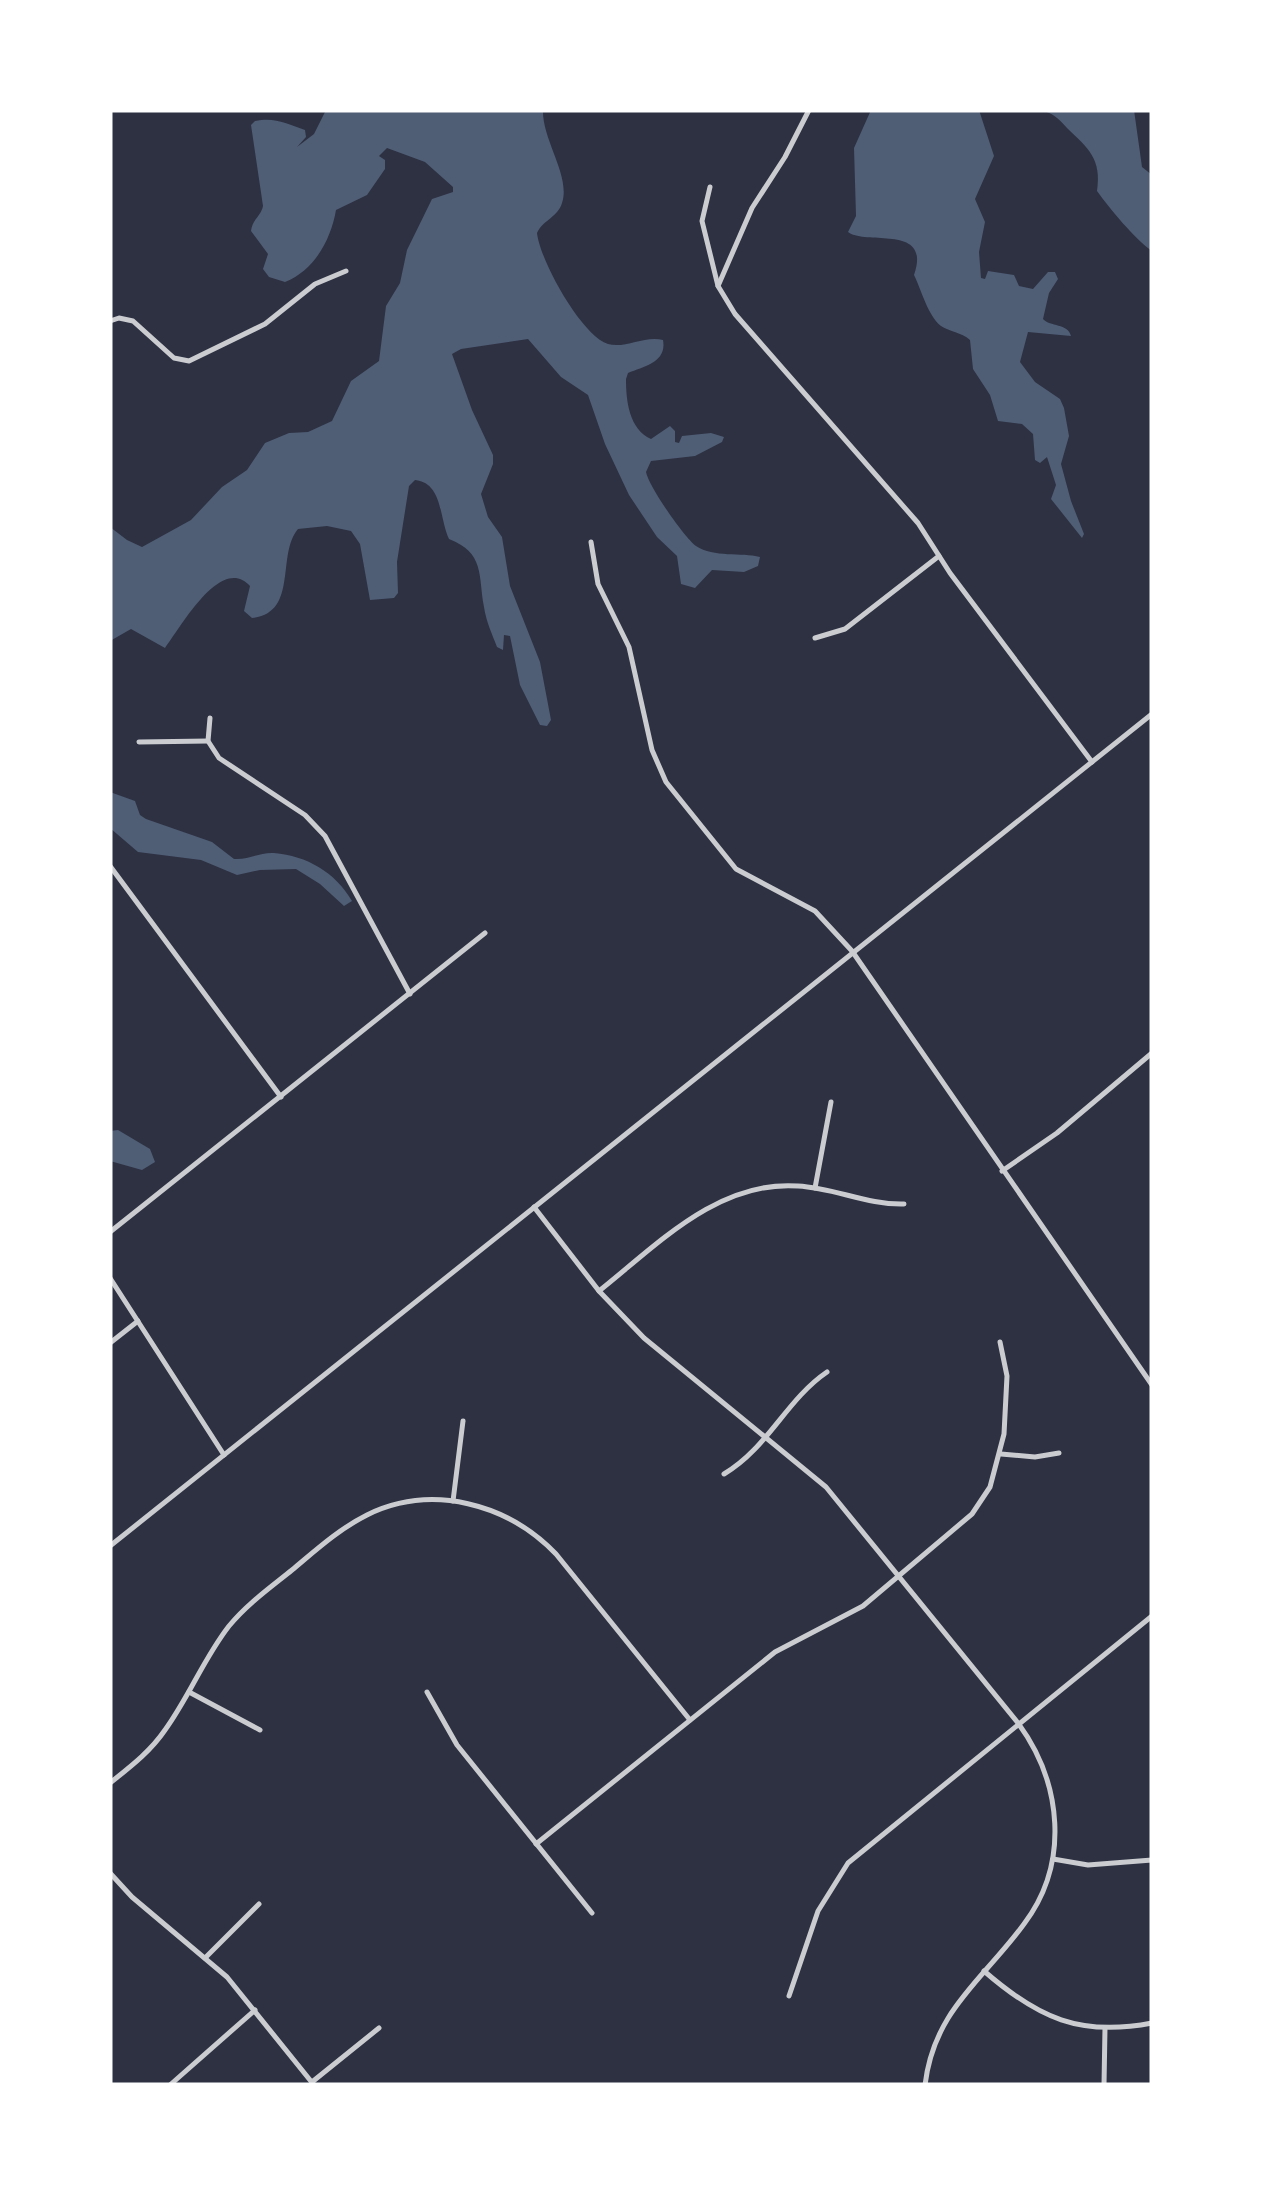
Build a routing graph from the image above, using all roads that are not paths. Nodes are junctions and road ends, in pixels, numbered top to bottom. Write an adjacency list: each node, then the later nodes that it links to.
1 (809, 110): 4 (street)
2 (710, 187): 4 (street)
3 (346, 271): 5 (street)
4 (718, 286): 7 (street)
5 (110, 321)
6 (591, 542): 16 (street)
7 (939, 556): 8 (street); 13 (street)
8 (815, 638)
9 (1152, 714): 13 (street)
10 (210, 718): 11 (street)
11 (208, 740): 12 (street); 17 (street)
12 (139, 742)
13 (1092, 762): 16 (street)
14 (110, 866): 19 (street)
15 (484, 932): 17 (street)
16 (852, 951): 21 (street); 24 (street)
17 (410, 994): 19 (street)
18 (1152, 1053): 21 (street)
19 (281, 1096): 25 (street)
20 (831, 1102): 22 (street)
21 (1002, 1171): 32 (street)
22 (815, 1188): 23 (street); 27 (street)
23 (904, 1204)
24 (534, 1207): 27 (street); 37 (street)
25 (110, 1232)
26 (110, 1278): 28 (street)
27 (600, 1292): 34 (street)
28 (138, 1321): 30 (street); 37 (street)
29 (1000, 1342): 35 (street)
30 (110, 1343)
31 (828, 1372): 34 (street)
32 (1152, 1386)
33 (463, 1421): 39 (street)
34 (768, 1438): 38 (street); 41 (street)
35 (1001, 1454): 36 (street); 41 (street)
36 (1059, 1454)
37 (224, 1455): 40 (street)
38 (724, 1474)
39 (453, 1501): 43 (street); 45 (street)
40 (110, 1546)
41 (900, 1576): 45 (street); 46 (street)
42 (1152, 1616): 46 (street)
43 (188, 1692): 47 (street); 48 (street)
44 (427, 1692): 49 (street)
45 (690, 1720): 49 (street)
46 (1018, 1723): 50 (street); 57 (street)
47 (260, 1730)
48 (110, 1783)
49 (536, 1844): 54 (street)
50 (1052, 1860): 51 (street); 56 (street)
51 (1152, 1860)
52 (110, 1874): 55 (street)
53 (260, 1904): 55 (street)
54 (592, 1913)
55 (205, 1958): 58 (street)
56 (984, 1971): 61 (street); 64 (street)
57 (789, 1996)
58 (254, 2010): 62 (street); 63 (street)
59 (1152, 2023): 61 (street)
60 (378, 2028): 62 (street)
61 (1106, 2028): 65 (street)
62 (312, 2084)
63 (170, 2085)
64 (925, 2085)
65 (1104, 2085)

